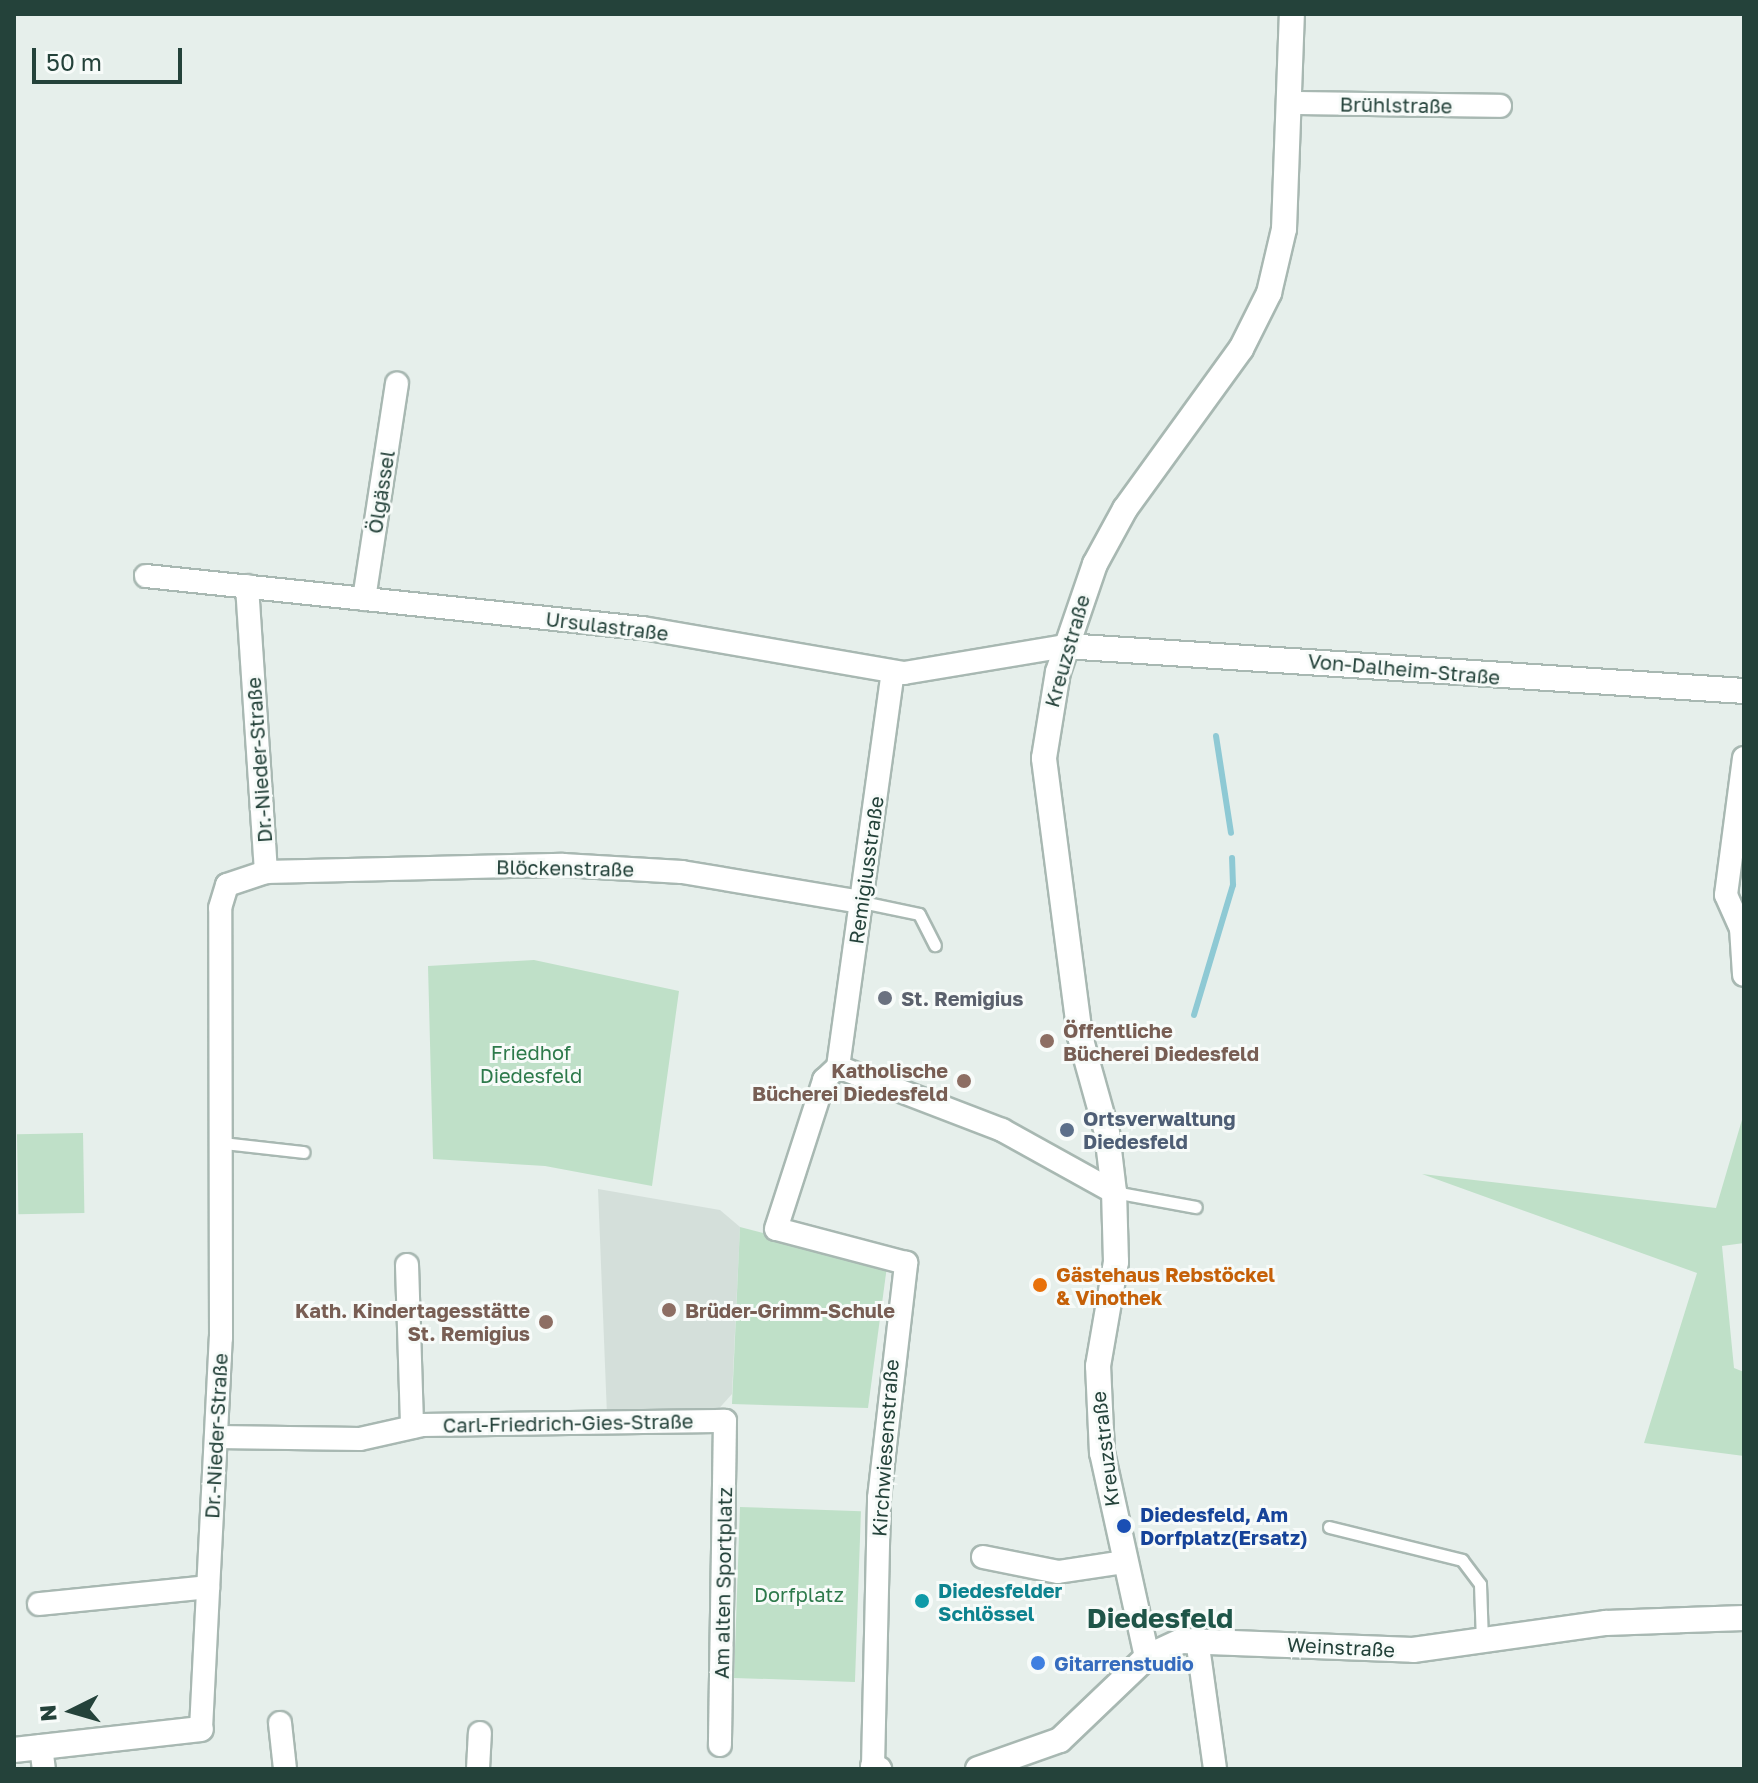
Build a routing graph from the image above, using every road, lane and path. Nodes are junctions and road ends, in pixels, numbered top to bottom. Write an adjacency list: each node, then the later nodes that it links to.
1 (1292, 14): 2 (street, Kreuzstraße)
2 (1291, 103): 3 (street, Brühlstraße); 8 (street, Kreuzstraße)
3 (1500, 106)
4 (397, 384): 7 (street, Ölgässel)
5 (146, 576): 6 (street, Ursulastraße)
6 (247, 586): 7 (street, Ursulastraße); 12 (street, Dr.-Nieder-Straße)
7 (364, 599): 9 (street, Ursulastraße)
8 (1065, 646): 9 (street, Ursulastraße); 10 (street, Von-Dalheim-Straße); 19 (street, Kreuzstraße)
9 (893, 672): 13 (street, Remigiusstraße)
10 (1744, 691)
11 (1744, 758): 15 (street)
12 (266, 872): 13 (street, Blöckenstraße); 17 (street, Dr.-Nieder-Straße)
13 (862, 902): 14 (lane); 16 (street, Remigiusstraße)
14 (935, 945)
15 (1744, 975)
16 (838, 1067): 19 (street); 21 (street, Remigiusstraße)
17 (223, 1143): 18 (lane); 25 (street, Dr.-Nieder-Straße)
18 (303, 1152)
19 (1114, 1192): 20 (lane); 28 (street, Kreuzstraße)
20 (1196, 1207)
21 (776, 1229): 41 (street, Kirchwiesenstraße)
22 (407, 1265): 24 (street)
23 (725, 1421): 24 (street, Carl-Friedrich-Gies-Straße); 38 (street, Am alten Sportplatz)
24 (412, 1427): 25 (street, Carl-Friedrich-Gies-Straße)
25 (217, 1437): 29 (street, Dr.-Nieder-Straße)
26 (1329, 1527): 33 (lane)
27 (983, 1557): 28 (street)
28 (1123, 1562): 34 (street, Kreuzstraße)
29 (208, 1587): 30 (street); 36 (street, Dr.-Nieder-Straße)
30 (39, 1604)
31 (1744, 1618): 33 (street, Weinstraße)
32 (1197, 1639): 33 (street, Weinstraße); 34 (street, Weinstraße); 45 (street)
33 (1482, 1641)
34 (1147, 1657): 44 (street, Weinstraße)
35 (280, 1723): 42 (street)
36 (201, 1729): 40 (street)
37 (480, 1733): 43 (street)
38 (720, 1745)
39 (14, 1750): 40 (street)
40 (43, 1758)
41 (876, 1768)
42 (285, 1769)
43 (478, 1769)
44 (978, 1769)
45 (1215, 1769)

